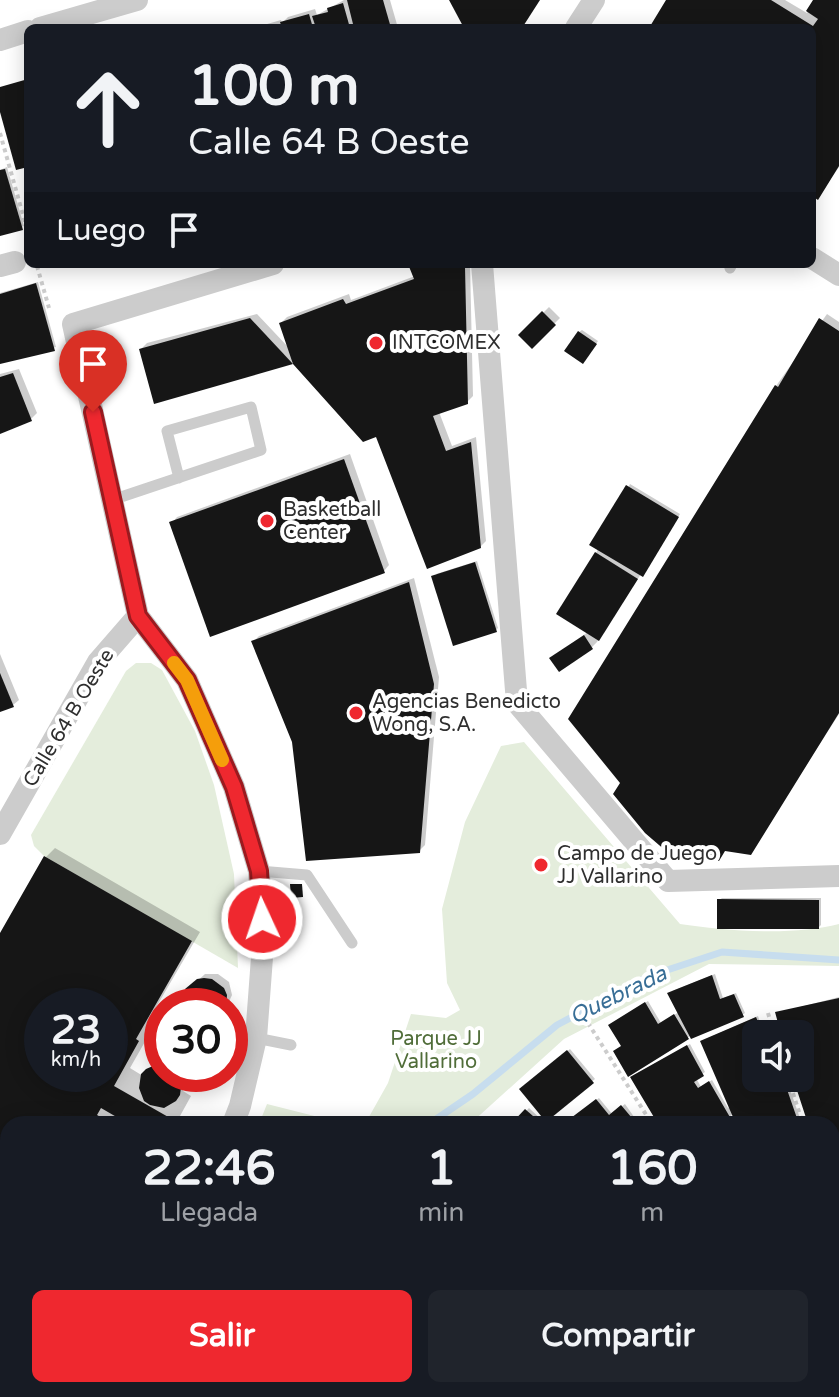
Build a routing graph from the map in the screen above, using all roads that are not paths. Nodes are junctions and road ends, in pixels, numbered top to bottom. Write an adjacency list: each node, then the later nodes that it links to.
1 (594, 0): 4 (street)
2 (131, 1): 3 (street)
3 (53, 24)
4 (579, 24)
5 (24, 32): 6 (street)
6 (0, 40)
7 (816, 261): 10 (street)
8 (260, 268): 12 (street)
9 (482, 268): 16 (street)
10 (839, 275)
11 (179, 478): 11 (lane); 12 (lane)
12 (112, 500): 13 (street)
13 (138, 616): 14 (street, Calle 64 B Oeste); 15 (street)
14 (0, 834)
15 (259, 871): 17 (lane); 18 (street)
16 (839, 876)
17 (352, 943)
18 (256, 1038): 19 (lane); 20 (street)
19 (291, 1045)
20 (236, 1116)

